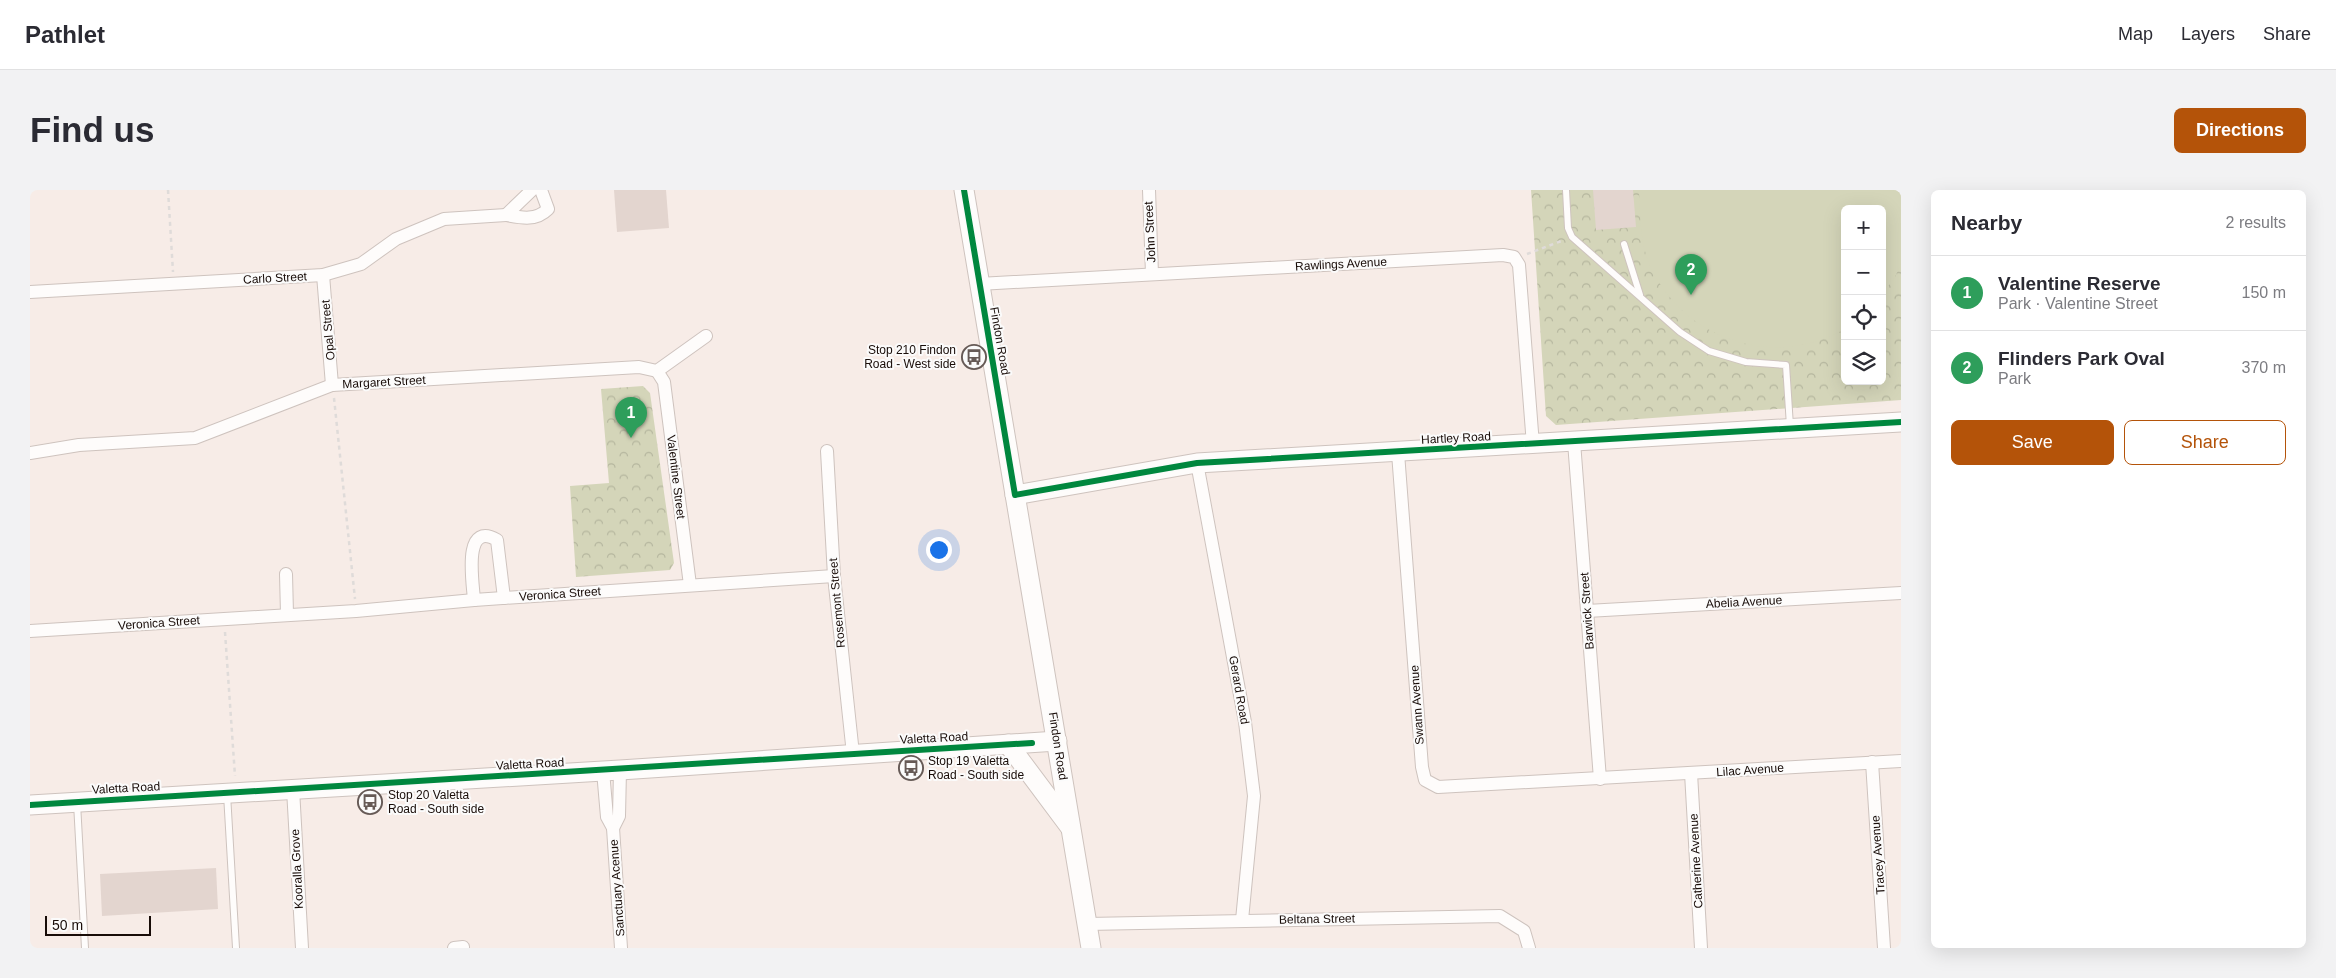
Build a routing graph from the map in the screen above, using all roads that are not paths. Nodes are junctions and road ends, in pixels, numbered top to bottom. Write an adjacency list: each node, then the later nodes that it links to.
1 (532, 190): 6 (street)
2 (541, 190): 6 (street, Carlo Street)
3 (964, 190): 10 (street, Findon Road)
4 (1149, 190): 8 (street, John Street)
5 (1566, 190): 12 (lane)
6 (506, 215): 9 (street, Carlo Street)
7 (1624, 244): 12 (lane)
8 (1152, 274): 10 (street, Rawlings Avenue); 19 (street, Rawlings Avenue)
9 (323, 275): 11 (street, Carlo Street); 15 (street, Opal Street)
10 (979, 284): 24 (street, Findon Road)
11 (30, 292)
12 (1640, 297): 17 (lane)
13 (706, 336): 14 (street)
14 (657, 371): 15 (street, Margaret Street); 27 (street, Valentine Street)
15 (332, 385): 21 (street, Margaret Street)
16 (1901, 422): 17 (street, Hartley Road)
17 (1790, 430): 18 (street, Hartley Road)
18 (1574, 442): 19 (street, Hartley Road); 31 (street, Barwick Street)
19 (1533, 444): 22 (street, Hartley Road)
20 (827, 451): 26 (street, Rosemont Street)
21 (30, 453)
22 (1398, 453): 23 (street, Hartley Road); 41 (street, Swann Avenue)
23 (1198, 463): 24 (street, Hartley Road); 47 (street, Gerard Road)
24 (1016, 495): 34 (street, Findon Road)
25 (286, 574): 32 (street)
26 (834, 576): 27 (street, Veronica Street); 36 (street, Rosemont Street)
27 (690, 585): 29 (street, Veronica Street)
28 (1901, 593): 31 (street, Abelia Avenue)
29 (504, 598): 30 (street, Veronica Street); 30 (street)
30 (474, 600): 32 (street, Veronica Street)
31 (1587, 611): 41 (street, Barwick Street)
32 (287, 614): 33 (street, Veronica Street)
33 (30, 631)
34 (1057, 741): 35 (street, Valetta Road); 46 (street, Findon Road)
35 (1008, 744): 36 (street, Valetta Road); 46 (street)
36 (853, 754): 39 (street, Valetta Road)
37 (1901, 761): 38 (street, Lilac Avenue)
38 (1872, 762): 40 (street, Lilac Avenue); 58 (street, Tracey Avenue)
39 (611, 770): 42 (street, Valetta Road); 54 (street, Sanctuary Acenue)
40 (1691, 773): 41 (street, Lilac Avenue); 57 (street, Catherine Avenue)
41 (1600, 779)
42 (292, 789): 43 (street, Valetta Road); 51 (street, Kooralla Grove)
43 (231, 793): 44 (street, Valetta Road); 50 (lane)
44 (77, 802): 45 (street, Valetta Road); 49 (lane)
45 (30, 804)
46 (1072, 830): 48 (street, Findon Road)
47 (1242, 920): 48 (street, Beltana Street); 56 (street, Beltana Street)
48 (1087, 924): 55 (street, Findon Road)
49 (85, 948)
50 (236, 948)
51 (302, 948)
52 (454, 948): 53 (street)
53 (463, 948)
54 (621, 948)
55 (1092, 948)
56 (1529, 948)
57 (1701, 948)
58 (1884, 948)

